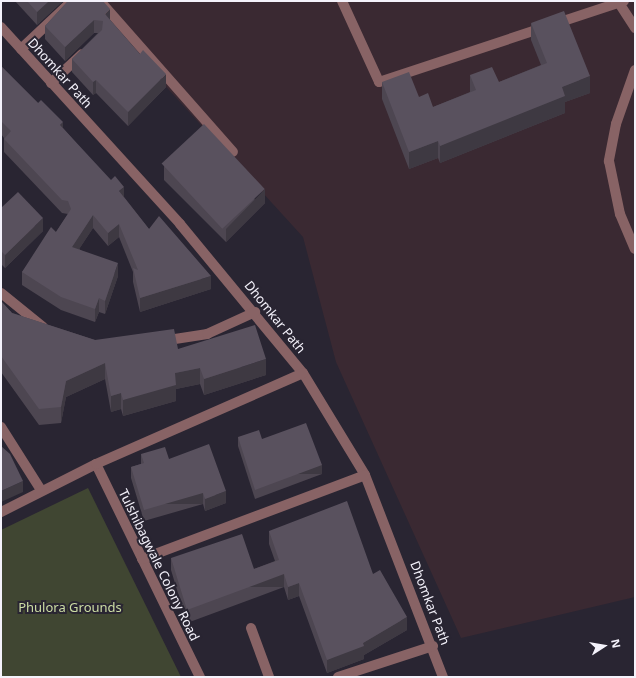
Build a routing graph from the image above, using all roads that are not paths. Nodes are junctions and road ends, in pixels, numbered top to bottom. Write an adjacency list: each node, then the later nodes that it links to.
1 (72, 1): 8 (street)
2 (100, 1): 11 (street)
3 (342, 1): 4 (street)
4 (621, 2): 6 (street)
5 (1, 27): 8 (street, Dhomkar Path)
6 (635, 28)
7 (88, 48): 10 (street)
8 (20, 49): 10 (street, Dhomkar Path)
9 (635, 70): 12 (street)
10 (51, 83): 14 (street, Dhomkar Path)
11 (233, 152)
12 (635, 249)
13 (1, 293): 15 (street)
14 (255, 312): 16 (street); 17 (street, Dhomkar Path)
15 (53, 334)
16 (154, 342)
17 (303, 373): 19 (street); 20 (street, Dhomkar Path)
18 (1, 427): 21 (street)
19 (96, 464): 21 (street); 23 (street, Tulshibagwale Colony Road)
20 (365, 475): 23 (street); 25 (street, Dhomkar Path)
21 (41, 490): 22 (street)
22 (1, 512)
23 (142, 559): 26 (street, Tulshibagwale Colony Road)
24 (251, 628): 27 (street)
25 (433, 646): 28 (street); 29 (street, Dhomkar Path)
26 (200, 677)
27 (269, 677)
28 (338, 677)
29 (443, 677)

